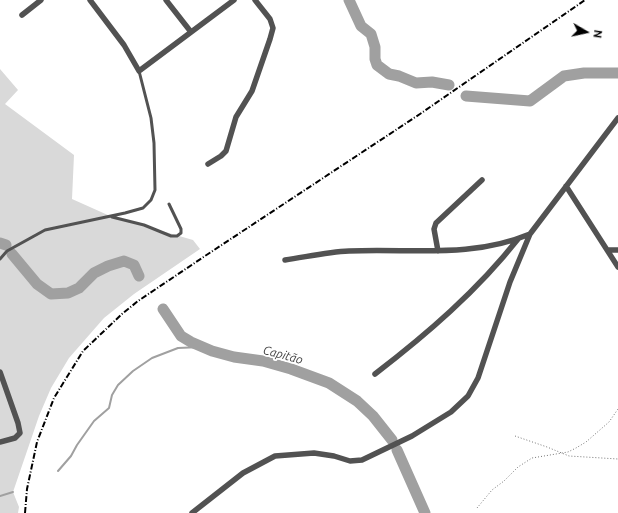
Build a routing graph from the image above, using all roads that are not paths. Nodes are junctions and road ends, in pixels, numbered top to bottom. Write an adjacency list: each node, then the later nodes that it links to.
1 (40, 0): 6 (street)
2 (90, 0): 8 (street)
3 (166, 0): 7 (street)
4 (234, 0): 7 (street)
5 (254, 0): 10 (street)
6 (22, 15)
7 (191, 32): 8 (street)
8 (138, 71): 14 (lane)
9 (618, 118): 12 (street)
10 (208, 164)
11 (482, 180): 19 (street)
12 (566, 186): 15 (street); 17 (street)
13 (169, 204): 14 (lane)
14 (110, 216): 20 (lane)
15 (530, 234): 16 (street); 26 (street)
16 (518, 239): 19 (street); 24 (street)
17 (608, 250): 18 (street); 22 (street)
18 (618, 250)
19 (438, 251): 21 (street)
20 (0, 259)
21 (285, 260)
22 (618, 267)
23 (0, 372): 25 (street)
24 (375, 374)
25 (0, 442)
26 (192, 513)

